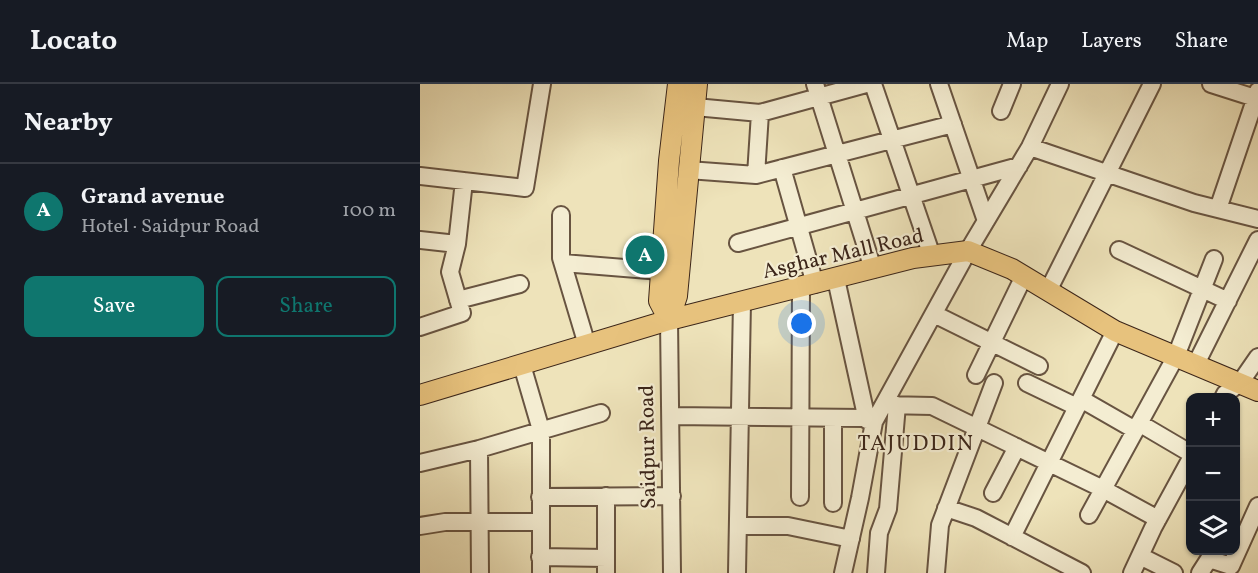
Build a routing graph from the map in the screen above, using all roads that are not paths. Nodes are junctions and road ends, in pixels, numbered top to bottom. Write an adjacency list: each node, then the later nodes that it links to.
1 (542, 84): 27 (street)
2 (678, 84): 45 (main road, Saidpur Road)
3 (697, 84): 13 (main road, Saidpur Road)
4 (866, 84): 11 (street)
5 (873, 84): 17 (street)
6 (939, 84): 16 (street)
7 (1012, 84): 14 (street)
8 (1060, 84): 18 (street)
9 (1152, 84): 23 (street)
10 (1216, 85): 12 (street)
11 (817, 90): 15 (street); 19 (street)
12 (1257, 96): 29 (street)
13 (695, 107): 15 (street); 22 (main road, Saidpur Road)
14 (1001, 111)
15 (760, 113): 24 (street)
16 (953, 124): 17 (street); 26 (street)
17 (892, 140): 19 (street); 28 (street)
18 (1030, 147): 20 (street); 23 (street)
19 (837, 154): 21 (street); 30 (street)
20 (1018, 166): 26 (street); 33 (street)
21 (782, 168): 24 (street); 34 (street)
22 (688, 170): 24 (street); 56 (main road, Saidpur Road)
23 (1107, 174): 29 (street); 51 (street)
24 (756, 175)
25 (420, 176): 27 (street)
26 (971, 179): 28 (street); 33 (street)
27 (464, 181): 38 (street)
28 (911, 195): 30 (street); 41 (street)
29 (1218, 209): 32 (street)
30 (855, 211): 34 (street); 44 (street)
31 (561, 215): 43 (street)
32 (1258, 219)
33 (986, 221): 40 (street)
34 (798, 226): 37 (street); 49 (street)
35 (420, 240): 38 (street)
36 (1258, 240): 53 (street)
37 (738, 243)
38 (458, 244): 52 (street)
39 (1119, 250): 50 (street)
40 (968, 251): 41 (main road, Asghar Mall Road); 46 (main road); 55 (street)
41 (932, 256): 44 (main road, Asghar Mall Road)
42 (1214, 259): 50 (street)
43 (563, 263): 45 (street); 60 (street)
44 (873, 269): 47 (main road, Asghar Mall Road)
45 (661, 271): 56 (main road, Saidpur Road)
46 (1024, 276): 51 (main road); 59 (street)
47 (836, 279): 49 (main road, Asghar Mall Road); 79 (street)
48 (520, 284): 52 (street)
49 (808, 286): 54 (main road, Asghar Mall Road); 77 (street)
50 (1202, 289): 53 (street); 61 (street)
51 (1048, 291): 58 (main road)
52 (458, 300): 57 (street)
53 (1228, 301): 63 (street)
54 (742, 302): 56 (main road, Asghar Mall Road); 76 (street)
55 (934, 314): 59 (street); 73 (street)
56 (669, 320): 60 (main road, Asghar Mall Road); 75 (street, Saidpur Road)
57 (420, 327)
58 (1115, 331): 61 (main road); 72 (street)
59 (992, 342): 65 (street); 66 (street)
60 (587, 345): 64 (main road, Asghar Mall Road)
61 (1176, 356): 63 (main road); 81 (street)
62 (1258, 357): 69 (street)
63 (1196, 364): 69 (main road)
64 (522, 365): 71 (main road, Asghar Mall Road); 82 (street)
65 (1038, 366)
66 (976, 375)
67 (994, 383): 80 (street)
68 (1028, 383): 72 (street)
69 (1249, 387): 70 (street)
70 (1235, 393)
71 (420, 395)
72 (1079, 403): 81 (street); 87 (street)
73 (890, 405): 79 (street); 80 (street); 114 (street)
74 (601, 413): 82 (street)
75 (671, 416): 76 (street); 93 (street, Saidpur Road)
76 (740, 417): 77 (street); 103 (street)
77 (801, 418): 78 (street); 94 (street)
78 (834, 418): 79 (street); 95 (street)
79 (871, 421): 105 (street)
80 (976, 427): 83 (street); 97 (street)
81 (1137, 427): 85 (street); 89 (street)
82 (541, 430): 84 (street); 91 (street)
83 (1017, 447): 87 (street); 90 (street)
84 (479, 449): 86 (street); 100 (street)
85 (1186, 451)
86 (420, 463)
87 (1049, 463): 89 (street); 104 (street)
88 (1186, 469): 99 (street)
89 (1103, 489): 98 (street); 99 (street)
90 (993, 493)
91 (540, 496): 92 (street); 101 (street)
92 (606, 496): 93 (street); 108 (street)
93 (672, 496): 111 (street, Saidpur Road)
94 (800, 497)
95 (834, 503)
96 (1258, 506): 118 (street)
97 (946, 508): 104 (street); 115 (street)
98 (1089, 514)
99 (1158, 519): 106 (street)
100 (480, 522): 101 (street); 102 (street); 110 (street)
101 (540, 522): 107 (street)
102 (420, 526)
103 (738, 526): 105 (street); 112 (street)
104 (1012, 537): 109 (street)
105 (851, 539): 113 (street)
106 (1140, 556): 116 (street); 117 (street)
107 (541, 565): 108 (street)
108 (606, 566)
109 (1074, 571)
110 (480, 573)
111 (672, 573)
112 (737, 573)
113 (843, 573)
114 (876, 573)
115 (936, 573)
116 (1132, 573)
117 (1174, 573)
118 (1200, 573)

